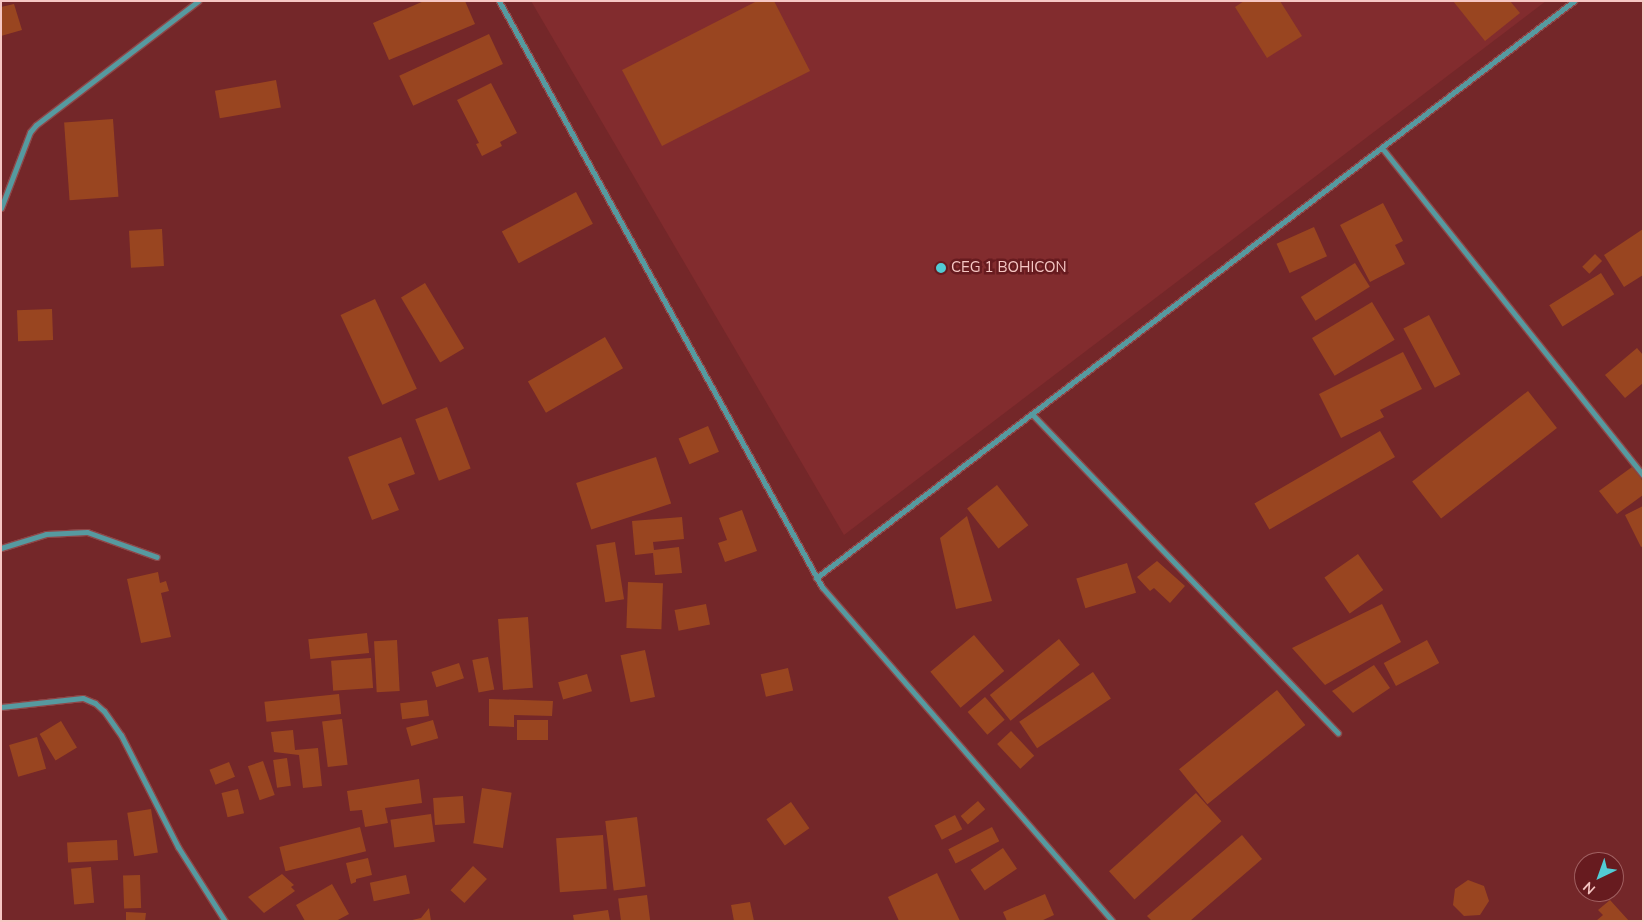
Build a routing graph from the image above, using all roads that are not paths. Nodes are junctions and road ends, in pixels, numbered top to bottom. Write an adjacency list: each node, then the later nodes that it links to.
1 (198, 1): 5 (street)
2 (499, 1): 10 (street)
3 (1574, 1): 4 (street)
4 (1382, 148): 6 (street); 7 (street)
5 (1, 208)
6 (1032, 414): 10 (street); 12 (street)
7 (1643, 475)
8 (1, 548): 9 (street)
9 (157, 557)
10 (816, 578): 14 (street)
11 (1, 708): 13 (street)
12 (1338, 733)
13 (225, 921)
14 (1112, 921)

